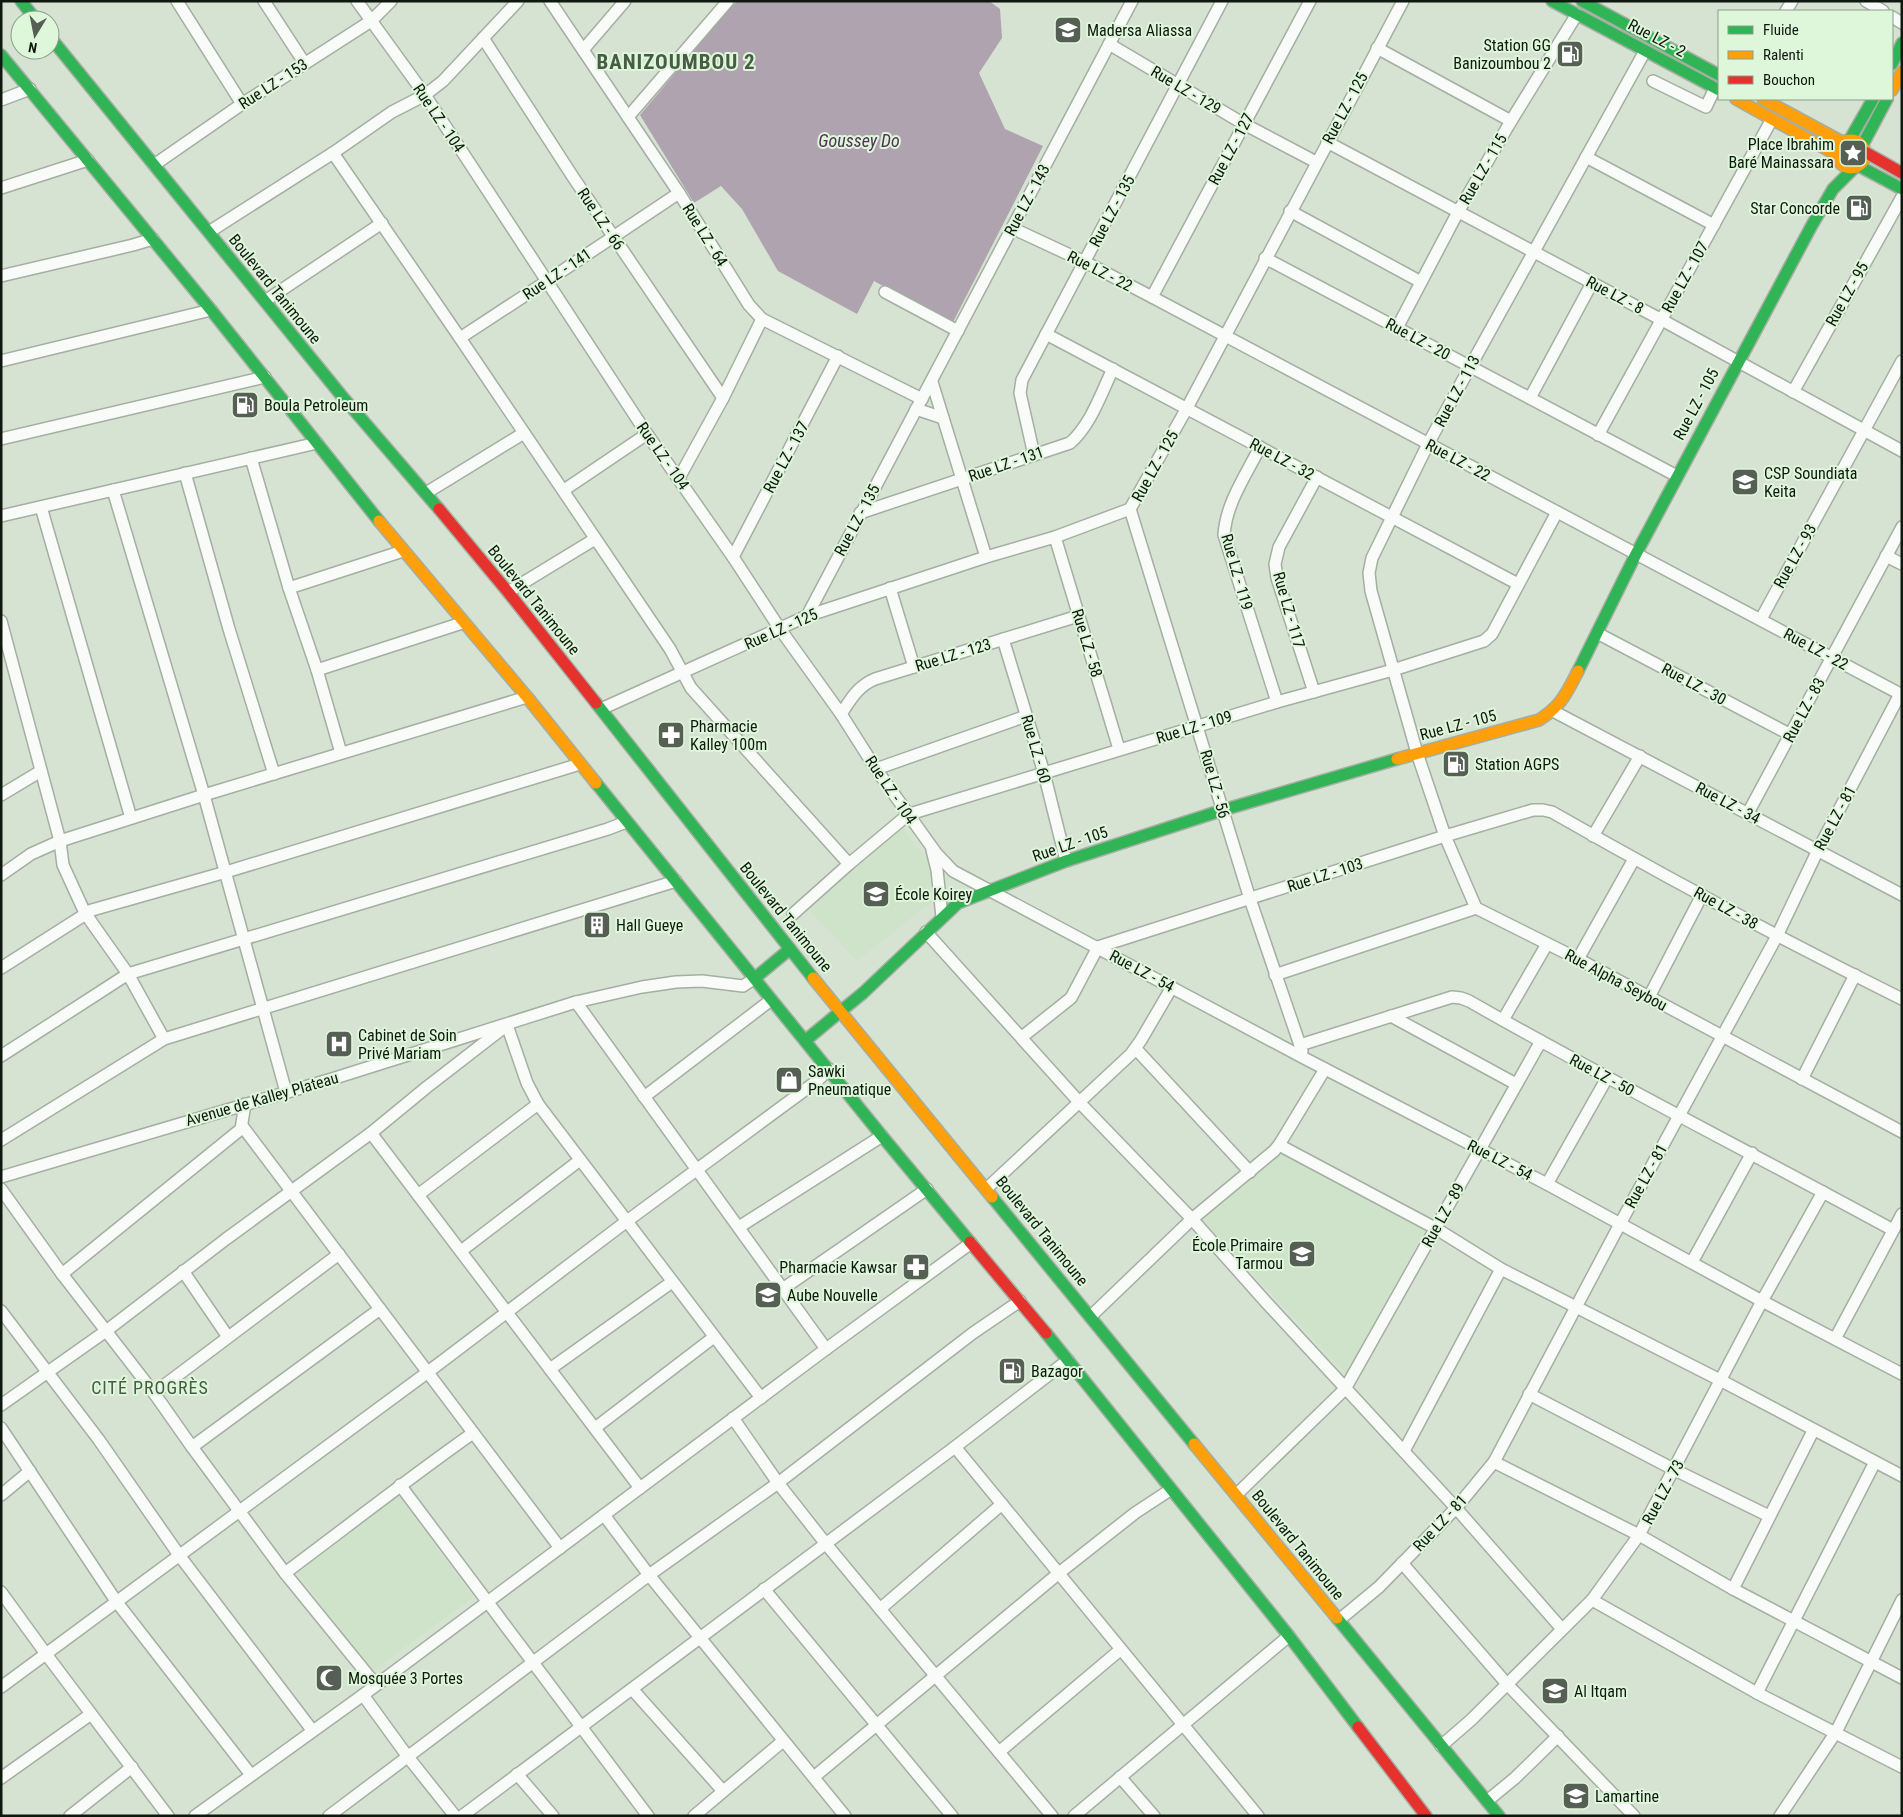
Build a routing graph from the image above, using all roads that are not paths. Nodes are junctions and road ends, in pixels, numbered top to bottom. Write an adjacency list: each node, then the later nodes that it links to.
1 (177, 1): 42 (street)
2 (264, 1): 28 (street)
3 (357, 1): 18 (street, Rue LZ - 104)
4 (391, 1): 18 (street, Rue LZ - 153)
5 (518, 1): 19 (street)
6 (550, 1): 24 (street, Rue LZ - 64)
7 (626, 1): 24 (street)
8 (728, 1): 43 (street)
9 (1132, 1): 21 (street, Rue LZ - 143)
10 (1222, 1): 32 (street, Rue LZ - 135)
11 (1310, 1): 46 (street, Rue LZ - 127)
12 (1403, 1): 22 (street, Rue LZ - 125)
13 (1552, 1): 17 (main road, Rue LZ - 2)
14 (1582, 1): 30 (main road, Rue LZ - 2)
15 (1866, 1): 16 (street)
16 (1881, 10)
17 (1577, 14): 25 (main road, Rue LZ - 2); 45 (street, Rue LZ - 115)
18 (371, 21): 28 (street, Rue LZ - 153); 36 (street, Rue LZ - 104)
19 (483, 38): 36 (street); 69 (street, Rue LZ - 66)
20 (1902, 43): 27 (main road)
21 (1109, 44): 32 (street, Rue LZ - 129); 67 (street, Rue LZ - 143)
22 (1377, 48): 45 (street); 47 (street, Rue LZ - 125)
23 (60, 49): 55 (main road, Boulevard Tanimoune)
24 (583, 50): 43 (street, Rue LZ - 64)
25 (1645, 50): 34 (main road, Rue LZ - 2); 52 (street, Rue LZ - 113)
26 (1, 55): 35 (main road)
27 (1893, 62)
28 (305, 64): 42 (street, Rue LZ - 153)
29 (1902, 72): 33 (main road)
30 (1718, 74)
31 (1653, 81): 34 (street)
32 (1179, 85): 46 (street, Rue LZ - 129); 73 (street, Rue LZ - 135)
33 (1893, 88)
34 (1717, 89)
35 (30, 90): 37 (street); 53 (main road)
36 (425, 95): 50 (street); 75 (street, Rue LZ - 104)
37 (1, 100)
38 (1738, 100): 44 (main road)
39 (1765, 100): 48 (main road)
40 (1872, 100): 48 (main road)
41 (1887, 100): 49 (main road)
42 (242, 104): 55 (street, Rue LZ - 153)
43 (628, 117): 61 (street, Rue LZ - 64)
44 (1772, 118): 51 (main road); 66 (street, Rue LZ - 107)
45 (1511, 121): 64 (street, Rue LZ - 115)
46 (1244, 124): 54 (street, Rue LZ - 129); 79 (street, Rue LZ - 127)
47 (1327, 142): 54 (street, Rue LZ - 125); 64 (street, Rue LZ - 8)
48 (1847, 142): 49 (main road); 51 (main road)
49 (1863, 149): 56 (main road); 57 (main road)
50 (333, 153): 65 (street); 68 (street)
51 (1838, 156): 56 (main road); 59 (main road, Rue LZ - 105)
52 (1586, 157): 66 (street); 71 (street, Rue LZ - 113)
53 (88, 160): 58 (street); 70 (main road)
54 (1316, 162): 63 (street, Rue LZ - 125)
55 (154, 165): 68 (main road, Boulevard Tanimoune)
56 (1857, 166): 59 (main road, Rue LZ - 105); 60 (main road)
57 (1902, 173)
58 (1, 188)
59 (1833, 189): 91 (main road, Rue LZ - 105)
60 (1902, 189)
61 (679, 192): 69 (street, Rue LZ - 141); 82 (street, Rue LZ - 64)
62 (1902, 197): 97 (street, Rue LZ - 95)
63 (1290, 211): 72 (street, Rue LZ - 125); 76 (street)
64 (1458, 212): 71 (street, Rue LZ - 8); 76 (street, Rue LZ - 115)
65 (382, 223): 80 (street); 88 (street)
66 (1714, 225): 83 (street, Rue LZ - 107)
67 (1012, 228): 73 (street, Rue LZ - 22); 85 (street, Rue LZ - 143)
68 (209, 232): 80 (main road, Boulevard Tanimoune)
69 (613, 236): 75 (street, Rue LZ - 141); 98 (street, Rue LZ - 66)
70 (154, 239): 74 (street); 81 (main road)
71 (1533, 252): 77 (street, Rue LZ - 8); 93 (street, Rue LZ - 113)
72 (1265, 258): 84 (street, Rue LZ - 20); 87 (street, Rue LZ - 125)
73 (1085, 262): 79 (street, Rue LZ - 22); 86 (street, Rue LZ - 135)
74 (1, 276)
75 (547, 281): 88 (street, Rue LZ - 141); 105 (street, Rue LZ - 104)
76 (1421, 282): 84 (street, Rue LZ - 115)
77 (1592, 283): 83 (street, Rue LZ - 8); 99 (street)
78 (885, 292): 85 (street)
79 (1152, 297): 87 (street, Rue LZ - 22)
80 (264, 301): 121 (main road, Boulevard Tanimoune)
81 (211, 310): 90 (street); 95 (main road)
82 (762, 319): 89 (street, Rue LZ - 64); 98 (street)
83 (1662, 320): 91 (street, Rue LZ - 8); 106 (street, Rue LZ - 107)
84 (1397, 328): 93 (street, Rue LZ - 20)
85 (958, 331): 96 (street, Rue LZ - 143)
86 (1046, 334): 94 (street, Rue LZ - 32); 112 (street, Rue LZ - 135)
87 (1224, 336): 101 (street, Rue LZ - 125); 109 (street, Rue LZ - 22)
88 (460, 338): 104 (street)
89 (838, 356): 100 (street, Rue LZ - 64); 134 (street, Rue LZ - 137)
90 (1, 361)
91 (1738, 361): 97 (street, Rue LZ - 8); 115 (main road, Rue LZ - 105)
92 (1902, 361): 103 (street, Rue LZ - 93)
93 (1470, 366): 99 (street, Rue LZ - 20); 109 (street, Rue LZ - 113)
94 (1113, 369): 101 (street, Rue LZ - 32); 112 (street, Rue LZ - 131)
95 (265, 377): 107 (street); 108 (main road)
96 (932, 382): 100 (street, Rue LZ - 143); 102 (street)
97 (1793, 392): 103 (street, Rue LZ - 8)
98 (723, 398): 117 (street)
99 (1530, 398): 106 (street, Rue LZ - 20)
100 (919, 404): 102 (street, Rue LZ - 64); 125 (street, Rue LZ - 135)
101 (1187, 408): 110 (street, Rue LZ - 32); 123 (street, Rue LZ - 125)
102 (943, 418): 118 (street)
103 (1864, 431): 111 (street, Rue LZ - 8); 143 (street, Rue LZ - 93)
104 (524, 433): 120 (street); 121 (street)
105 (647, 434): 117 (street, Rue LZ - 104); 120 (street)
106 (1598, 435): 115 (street, Rue LZ - 20)
107 (1, 439)
108 (317, 443): 113 (street); 131 (main road)
109 (1428, 444): 124 (street, Rue LZ - 22); 127 (street, Rue LZ - 113)
110 (1260, 447): 116 (street, Rue LZ - 32); 157 (street, Rue LZ - 119)
111 (1902, 451)
112 (1034, 455): 118 (street, Rue LZ - 131)
113 (251, 458): 114 (street); 138 (street)
114 (185, 473): 119 (street); 172 (street)
115 (1677, 476): 132 (main road, Rue LZ - 105)
116 (1318, 477): 127 (street, Rue LZ - 32); 154 (street, Rue LZ - 117)
117 (679, 478): 134 (street, Rue LZ - 104)
118 (962, 479): 125 (street, Rue LZ - 131); 135 (street)
119 (113, 490): 122 (street); 174 (street)
120 (564, 490): 130 (street)
121 (426, 493): 140 (main road, Boulevard Tanimoune)
122 (41, 507): 126 (street); 179 (street)
123 (1130, 509): 129 (street, Rue LZ - 125); 162 (street, Rue LZ - 56)
124 (1557, 512): 132 (street, Rue LZ - 22); 137 (street, Rue LZ - 109)
125 (860, 513): 141 (street, Rue LZ - 135)
126 (1, 516)
127 (1391, 517): 137 (street, Rue LZ - 32); 152 (street, Rue LZ - 113)
128 (1902, 526): 133 (street, Rue LZ - 83)
129 (1055, 537): 135 (street, Rue LZ - 125); 142 (street, Rue LZ - 58)
130 (595, 539): 140 (street); 153 (street)
131 (403, 551): 138 (street); 145 (main road)
132 (1636, 554): 143 (street, Rue LZ - 22); 147 (main road, Rue LZ - 105)
133 (1886, 556): 136 (street); 149 (street, Rue LZ - 83)
134 (733, 557): 146 (street, Rue LZ - 104)
135 (986, 557): 139 (street, Rue LZ - 125)
136 (1902, 564)
137 (1518, 584): 152 (street, Rue LZ - 109)
138 (289, 588): 151 (street)
139 (890, 588): 141 (street, Rue LZ - 125); 150 (street)
140 (508, 592): 158 (main road, Boulevard Tanimoune)
141 (807, 616): 146 (street, Rue LZ - 125)
142 (1078, 616): 148 (street, Rue LZ - 123); 164 (street, Rue LZ - 58)
143 (1760, 619): 149 (street, Rue LZ - 22)
144 (1, 621): 170 (street)
145 (462, 622): 151 (street); 156 (main road)
146 (780, 629): 153 (street, Rue LZ - 125); 160 (street, Rue LZ - 104)
147 (1597, 633): 159 (main road, Rue LZ - 105); 163 (street, Rue LZ - 30)
148 (1003, 639): 150 (street, Rue LZ - 123); 161 (street, Rue LZ - 60)
149 (1831, 657): 155 (street, Rue LZ - 22); 163 (street, Rue LZ - 83)
150 (914, 667): 160 (street, Rue LZ - 123)
151 (317, 670): 165 (street)
152 (1394, 670): 154 (street, Rue LZ - 109); 166 (street, Rue LZ - 113)
153 (683, 673): 158 (street, Rue LZ - 125); 188 (street)
154 (1314, 692): 157 (street, Rue LZ - 109)
155 (1901, 694): 185 (street, Rue LZ - 81)
156 (526, 697): 165 (street); 168 (main road)
157 (1276, 702): 162 (street, Rue LZ - 109)
158 (601, 709): 205 (main road, Boulevard Tanimoune)
159 (1553, 711): 166 (main road, Rue LZ - 105); 167 (street, Rue LZ - 34)
160 (841, 714): 169 (street, Rue LZ - 104)
161 (1026, 716): 169 (street); 171 (street, Rue LZ - 60)
162 (1198, 726): 164 (street, Rue LZ - 109); 175 (street, Rue LZ - 56)
163 (1791, 735): 177 (street, Rue LZ - 83)
164 (1119, 749): 171 (street, Rue LZ - 109)
165 (341, 753): 172 (street)
166 (1418, 753): 175 (main road, Rue LZ - 105); 181 (street)
167 (1640, 756): 177 (street, Rue LZ - 34); 182 (street)
168 (580, 764): 180 (main road); 189 (street)
169 (876, 769): 178 (street, Rue LZ - 104)
170 (42, 771): 173 (street); 183 (street)
171 (1044, 773): 178 (street, Rue LZ - 109); 187 (street, Rue LZ - 60)
172 (274, 774): 174 (street)
173 (1, 795)
174 (204, 795): 179 (street); 189 (street)
175 (1222, 810): 187 (main road, Rue LZ - 105); 195 (street, Rue LZ - 56)
176 (1552, 812): 181 (street, Rue LZ - 103); 182 (street, Rue LZ - 38)
177 (1748, 813): 185 (street, Rue LZ - 34)
178 (908, 816): 184 (street, Rue LZ - 104); 188 (street, Rue LZ - 109)
179 (131, 818): 183 (street)
180 (626, 822): 191 (main road); 202 (street)
181 (1445, 836): 195 (street, Rue LZ - 103); 196 (street)
182 (1593, 836): 186 (street, Rue LZ - 38)
183 (60, 841): 190 (street); 197 (street)
184 (931, 846): 192 (street, Rue LZ - 104); 199 (street)
185 (1818, 850): 194 (street, Rue LZ - 34); 201 (street, Rue LZ - 81)
186 (1634, 859): 193 (street, Rue LZ - 38); 206 (street)
187 (1066, 861): 192 (main road, Rue LZ - 105)
188 (849, 864): 198 (street, Rue LZ - 109)
189 (226, 872): 197 (street); 202 (street)
190 (1, 875)
191 (676, 882): 211 (main road); 217 (street)
192 (988, 891): 199 (main road, Rue LZ - 105); 204 (street, Rue LZ - 54)
193 (1702, 895): 201 (street, Rue LZ - 38); 213 (street)
194 (1902, 895)
195 (1250, 899): 204 (street, Rue LZ - 103); 209 (street, Rue LZ - 56)
196 (1476, 908): 203 (street, Rue Alpha Seybou); 209 (street)
197 (84, 913): 207 (street); 208 (street)
198 (793, 914)
199 (942, 918): 200 (main road, Rue LZ - 105)
200 (926, 932): 218 (main road, Rue LZ - 105); 223 (street)
201 (1777, 936): 210 (street, Rue LZ - 38); 222 (street, Rue LZ - 81)
202 (245, 939): 208 (street); 217 (street)
203 (1546, 944): 206 (street, Rue Alpha Seybou); 220 (street)
204 (1098, 947): 212 (street, Rue LZ - 54); 223 (street)
205 (790, 948): 211 (main road); 218 (main road, Boulevard Tanimoune)
206 (1578, 959): 213 (street, Rue Alpha Seybou)
207 (1, 968)
208 (128, 974): 224 (street); 229 (street)
209 (1276, 975): 227 (street, Rue LZ - 56)
210 (1855, 975): 214 (street, Rue LZ - 38); 234 (street)
211 (755, 978): 215 (main road); 216 (street, Avenue de Kalley Plateau)
212 (1172, 987): 228 (street); 230 (street, Rue LZ - 54)
213 (1649, 997): 222 (street, Rue Alpha Seybou)
214 (1902, 999)
215 (771, 1000): 225 (main road); 237 (street)
216 (576, 1002): 221 (street, Avenue de Kalley Plateau); 237 (street)
217 (264, 1009): 224 (street); 236 (street)
218 (841, 1011): 225 (main road, Rue LZ - 105); 255 (main road, Boulevard Tanimoune)
219 (1391, 1016): 220 (street, Rue LZ - 50); 227 (street, Rue LZ - 50); 235 (street)
220 (1502, 1020): 226 (street, Rue LZ - 50)
221 (506, 1025): 236 (street, Avenue de Kalley Plateau); 240 (street); 243 (street)
222 (1721, 1036): 234 (street, Rue Alpha Seybou); 241 (street, Rue LZ - 81)
223 (1022, 1037): 238 (street)
224 (164, 1039): 246 (street)
225 (806, 1040): 231 (main road)
226 (1541, 1041): 233 (street, Rue LZ - 50); 235 (street, Rue LZ - 89)
227 (1300, 1045): 230 (street, Rue LZ - 56)
228 (1136, 1049): 238 (street); 252 (street)
229 (1, 1056)
230 (1304, 1058): 232 (street, Rue LZ - 54)
231 (829, 1069): 245 (main road); 251 (street)
232 (1325, 1069): 247 (street); 248 (street, Rue LZ - 54)
233 (1607, 1078): 241 (street, Rue LZ - 50); 254 (street)
234 (1802, 1079): 244 (street, Rue Alpha Seybou)
235 (1516, 1084): 248 (street, Rue LZ - 89)
236 (286, 1092): 239 (street, Avenue de Kalley Plateau)
237 (644, 1097): 251 (street)
238 (1080, 1103): 255 (street); 262 (street)
239 (245, 1104): 242 (street); 253 (street, Avenue de Kalley Plateau)
240 (538, 1104): 250 (street); 260 (street)
241 (1679, 1116): 249 (street, Rue LZ - 50); 264 (street, Rue LZ - 81)
242 (243, 1127): 258 (street); 274 (street)
243 (371, 1132): 258 (street); 260 (street)
244 (1902, 1132)
245 (882, 1136): 257 (main road); 265 (street)
246 (1, 1140)
247 (1279, 1145): 252 (street); 266 (street)
248 (1479, 1150): 254 (street, Rue LZ - 54); 266 (street, Rue LZ - 89)
249 (1752, 1153): 259 (street, Rue LZ - 50); 271 (street)
250 (580, 1160): 263 (street); 269 (street)
251 (696, 1169): 263 (street); 265 (street)
252 (1250, 1172): 262 (street)
253 (1, 1177)
254 (1547, 1184): 264 (street, Rue LZ - 54)
255 (986, 1188): 283 (main road, Boulevard Tanimoune)
256 (1, 1189): 274 (street)
257 (927, 1189): 268 (main road); 276 (street)
258 (291, 1191): 270 (street); 273 (street)
259 (1823, 1192): 267 (street, Rue LZ - 50); 277 (street, Rue LZ - 73)
260 (418, 1194): 269 (street)
261 (1902, 1214): 267 (street)
262 (1192, 1219): 283 (street); 295 (street)
263 (627, 1221): 275 (street); 282 (street)
264 (1620, 1224): 271 (street, Rue LZ - 54); 279 (street, Rue LZ - 81)
265 (739, 1227): 276 (street)
266 (1435, 1228): 272 (street); 295 (street, Rue LZ - 89)
267 (1893, 1230): 287 (street)
268 (971, 1243): 278 (main road); 288 (street)
269 (461, 1252): 282 (street)
270 (339, 1254): 280 (street); 285 (street)
271 (1692, 1262): 277 (street, Rue LZ - 54)
272 (1502, 1269): 279 (street); 307 (street)
273 (183, 1271): 284 (street); 285 (street)
274 (62, 1274): 284 (street)
275 (672, 1282): 286 (street); 290 (street)
276 (784, 1288): 288 (street)
277 (1762, 1301): 287 (street, Rue LZ - 54); 294 (street, Rue LZ - 73)
278 (1020, 1302): 289 (main road); 313 (street)
279 (1575, 1307): 294 (street); 297 (street, Rue LZ - 81)
280 (380, 1309): 291 (street); 305 (street)
281 (1, 1311): 292 (street)
282 (507, 1312): 290 (street); 291 (street)
283 (1091, 1316): 317 (main road, Boulevard Tanimoune)
284 (106, 1331): 292 (street); 296 (street)
285 (228, 1337): 296 (street)
286 (714, 1337): 298 (street); 302 (street)
287 (1835, 1338): 293 (street, Rue LZ - 54)
288 (826, 1349): 298 (street)
289 (1068, 1360): 306 (street); 316 (main road)
290 (550, 1369): 302 (street)
291 (428, 1372): 304 (street); 321 (street)
292 (49, 1373): 299 (street); 327 (street)
293 (1902, 1374)
294 (1720, 1380): 303 (street); 310 (street, Rue LZ - 73)
295 (1346, 1389): 307 (street); 317 (street, Rue LZ - 89)
296 (154, 1393): 305 (street)
297 (1529, 1394): 308 (street, Rue LZ - 81); 310 (street)
298 (761, 1398): 300 (street)
299 (1, 1405)
300 (733, 1418): 313 (street); 315 (street)
301 (1, 1428): 311 (street)
302 (595, 1428): 315 (street)
303 (1813, 1431): 309 (street); 323 (street)
304 (473, 1432): 314 (street); 326 (street)
305 (192, 1447): 321 (street)
306 (955, 1447): 319 (street); 325 (street)
307 (1404, 1451): 320 (street)
308 (1494, 1462): 320 (street, Rue LZ - 81); 324 (street)
309 (1875, 1462): 312 (street); 341 (street)
310 (1675, 1470): 323 (street); 324 (street, Rue LZ - 73)
311 (30, 1471): 318 (street); 337 (street)
312 (1902, 1476)
313 (778, 1482): 325 (street); 331 (street)
314 (400, 1485): 329 (street); 338 (street)
315 (640, 1488): 322 (street)
316 (1170, 1490): 330 (street); 343 (main road)
317 (1236, 1494): 340 (main road, Boulevard Tanimoune)
318 (1, 1495)
319 (1002, 1504): 330 (street); 339 (street)
320 (1456, 1508): 328 (street, Rue LZ - 81); 342 (street)
321 (239, 1511): 327 (street); 329 (street)
322 (604, 1515): 326 (street); 331 (street)
323 (1769, 1516): 333 (street)
324 (1639, 1535): 333 (street); 335 (street, Rue LZ - 73)
325 (826, 1544): 332 (street); 339 (street)
326 (560, 1548): 338 (street)
327 (179, 1555): 337 (street); 361 (street)
328 (1402, 1563): 340 (street, Rue LZ - 81); 351 (street)
329 (285, 1573): 352 (street)
330 (1059, 1573): 345 (street); 349 (street)
331 (649, 1575): 344 (street); 347 (street)
332 (764, 1589): 344 (street); 358 (street)
333 (1732, 1590): 341 (street)
334 (1, 1592): 346 (street)
335 (1592, 1600): 342 (street, Rue LZ - 73); 355 (street)
336 (1902, 1600): 348 (street)
337 (116, 1601): 346 (street); 371 (street)
338 (487, 1602): 347 (street); 352 (street)
339 (880, 1609): 349 (street)
340 (1339, 1620): 365 (main road, Boulevard Tanimoune)
341 (1794, 1622): 348 (street); 355 (street)
342 (1562, 1630): 351 (street, Rue LZ - 73)
343 (1289, 1636): 359 (street); 377 (main road)
344 (701, 1638): 354 (street); 364 (street)
345 (1120, 1650): 359 (street); 366 (street)
346 (46, 1654): 353 (street); 357 (street)
347 (533, 1662): 360 (street); 367 (street)
348 (1870, 1662): 350 (street); 362 (street)
349 (935, 1674): 358 (street); 366 (street)
350 (1902, 1678)
351 (1507, 1684): 363 (street); 365 (street, Rue LZ - 73)
352 (376, 1685): 356 (street)
353 (1, 1687)
354 (632, 1690): 360 (street); 375 (street)
355 (1757, 1693): 362 (street)
356 (363, 1695): 361 (street); 367 (street)
357 (91, 1714): 369 (street); 374 (street)
358 (876, 1725): 372 (street); 388 (street)
359 (1182, 1726): 373 (street); 392 (street)
360 (581, 1727): 370 (street); 385 (street)
361 (312, 1730): 371 (street)
362 (1836, 1732): 368 (street); 395 (street)
363 (1558, 1736): 376 (street); 394 (street)
364 (783, 1741): 372 (street); 375 (street)
365 (1441, 1746): 376 (main road, Boulevard Tanimoune)
366 (999, 1752): 389 (street)
367 (408, 1757): 381 (street); 382 (street)
368 (1902, 1766)
369 (132, 1767): 378 (street); 379 (street)
370 (517, 1774): 383 (street); 384 (street)
371 (250, 1775): 380 (street)
372 (814, 1777): 387 (street)
373 (1120, 1777): 390 (street); 391 (street)
374 (1, 1778)
375 (723, 1791): 386 (street)
376 (1487, 1801): 393 (main road, Boulevard Tanimoune)
377 (1425, 1815)
378 (70, 1816)
379 (168, 1816)
380 (195, 1816)
381 (329, 1816)
382 (455, 1816)
383 (462, 1816)
384 (553, 1816)
385 (648, 1816)
386 (694, 1816)
387 (845, 1816)
388 (952, 1816)
389 (1052, 1816)
390 (1074, 1816)
391 (1154, 1816)
392 (1258, 1816)
393 (1499, 1816)
394 (1634, 1816)
395 (1780, 1816)

